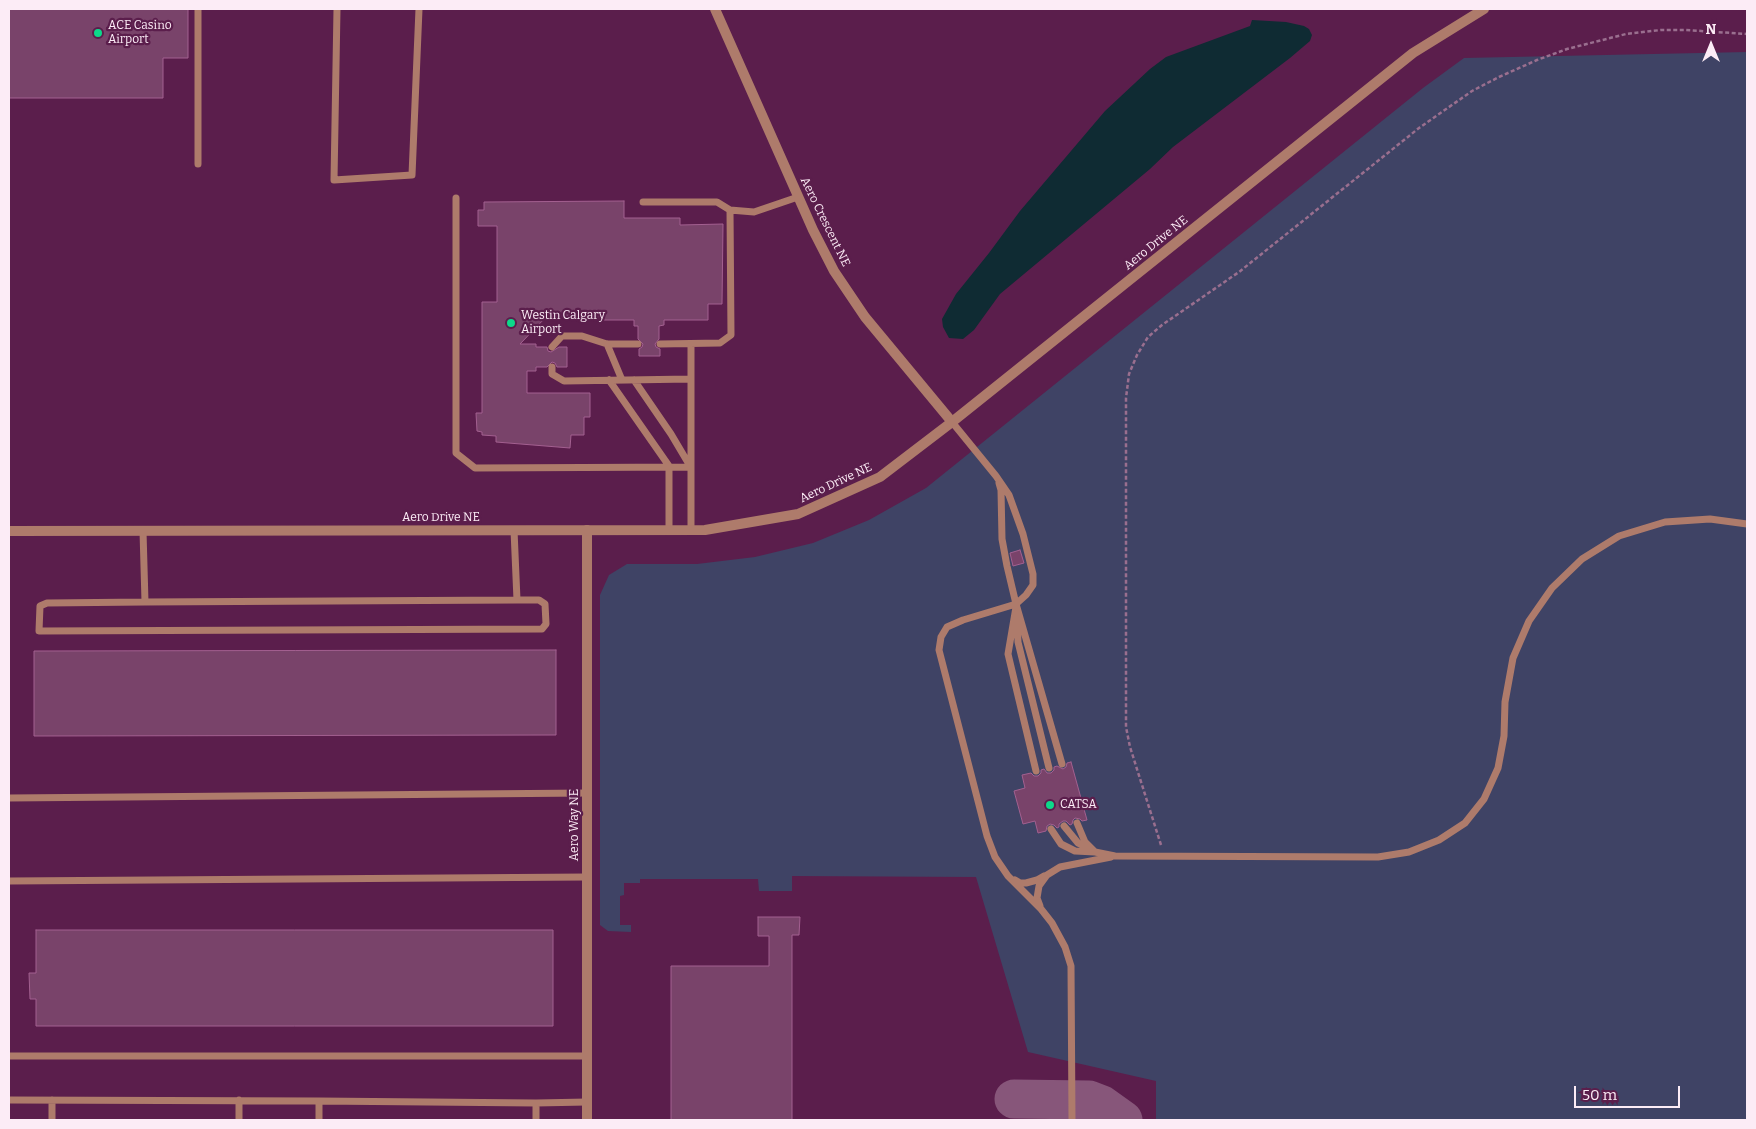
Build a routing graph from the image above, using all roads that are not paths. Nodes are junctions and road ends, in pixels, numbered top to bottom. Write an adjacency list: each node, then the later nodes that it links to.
1 (198, 9): 6 (lane)
2 (337, 9): 3 (lane)
3 (419, 9)
4 (715, 9): 7 (street, Aero Crescent NE)
5 (1484, 9): 21 (street, Aero Drive NE)
6 (198, 164)
7 (798, 197): 10 (lane); 21 (street, Aero Crescent NE)
8 (456, 198): 22 (lane)
9 (643, 202): 10 (lane)
10 (730, 210): 14 (lane)
11 (607, 344): 12 (lane); 15 (lane); 19 (lane)
12 (638, 344)
13 (660, 344): 14 (lane)
14 (691, 345): 17 (lane)
15 (552, 347)
16 (552, 366): 18 (lane)
17 (690, 379): 20 (lane); 23 (lane)
18 (609, 380): 19 (lane); 22 (lane)
19 (622, 380): 20 (lane)
20 (634, 380): 23 (lane)
21 (952, 422): 24 (lane); 29 (street, Aero Drive NE)
22 (669, 466): 23 (lane); 28 (lane)
23 (690, 466): 29 (lane)
24 (996, 476): 34 (lane); 34 (lane)
25 (1747, 524): 44 (lane)
26 (514, 530): 27 (street, Aero Drive NE); 31 (street, Aero Drive NE); 32 (lane)
27 (587, 530): 28 (street, Aero Drive NE); 38 (street, Aero Way NE)
28 (669, 530): 29 (street, Aero Drive NE)
29 (690, 530)
30 (9, 531): 31 (street, Aero Drive NE)
31 (143, 531): 33 (lane)
32 (516, 600): 33 (lane); 33 (lane)
33 (144, 602)
34 (1016, 604): 35 (lane); 36 (lane); 37 (lane); 46 (lane)
35 (1062, 764)
36 (1049, 768)
37 (1036, 771)
38 (587, 793): 39 (lane); 47 (street, Aero Way NE)
39 (9, 798)
40 (1077, 823): 43 (lane)
41 (1064, 826): 43 (lane)
42 (1052, 829): 43 (lane)
43 (1094, 851): 44 (lane)
44 (1115, 856): 45 (lane)
45 (1047, 875): 46 (lane); 49 (lane)
46 (1008, 876): 49 (lane)
47 (587, 877): 48 (lane); 51 (street, Aero Way NE)
48 (9, 881)
49 (1041, 909): 63 (lane)
50 (9, 1056): 51 (lane)
51 (587, 1056): 56 (street, Aero Way NE)
52 (9, 1100): 53 (lane)
53 (52, 1100): 54 (lane); 58 (lane)
54 (239, 1100): 55 (lane); 59 (lane)
55 (319, 1101): 57 (lane); 60 (lane)
56 (587, 1102): 57 (lane); 62 (street, Aero Way NE)
57 (536, 1103): 61 (lane)
58 (52, 1120)
59 (239, 1120)
60 (319, 1120)
61 (536, 1120)
62 (587, 1120)
63 (1072, 1120)

